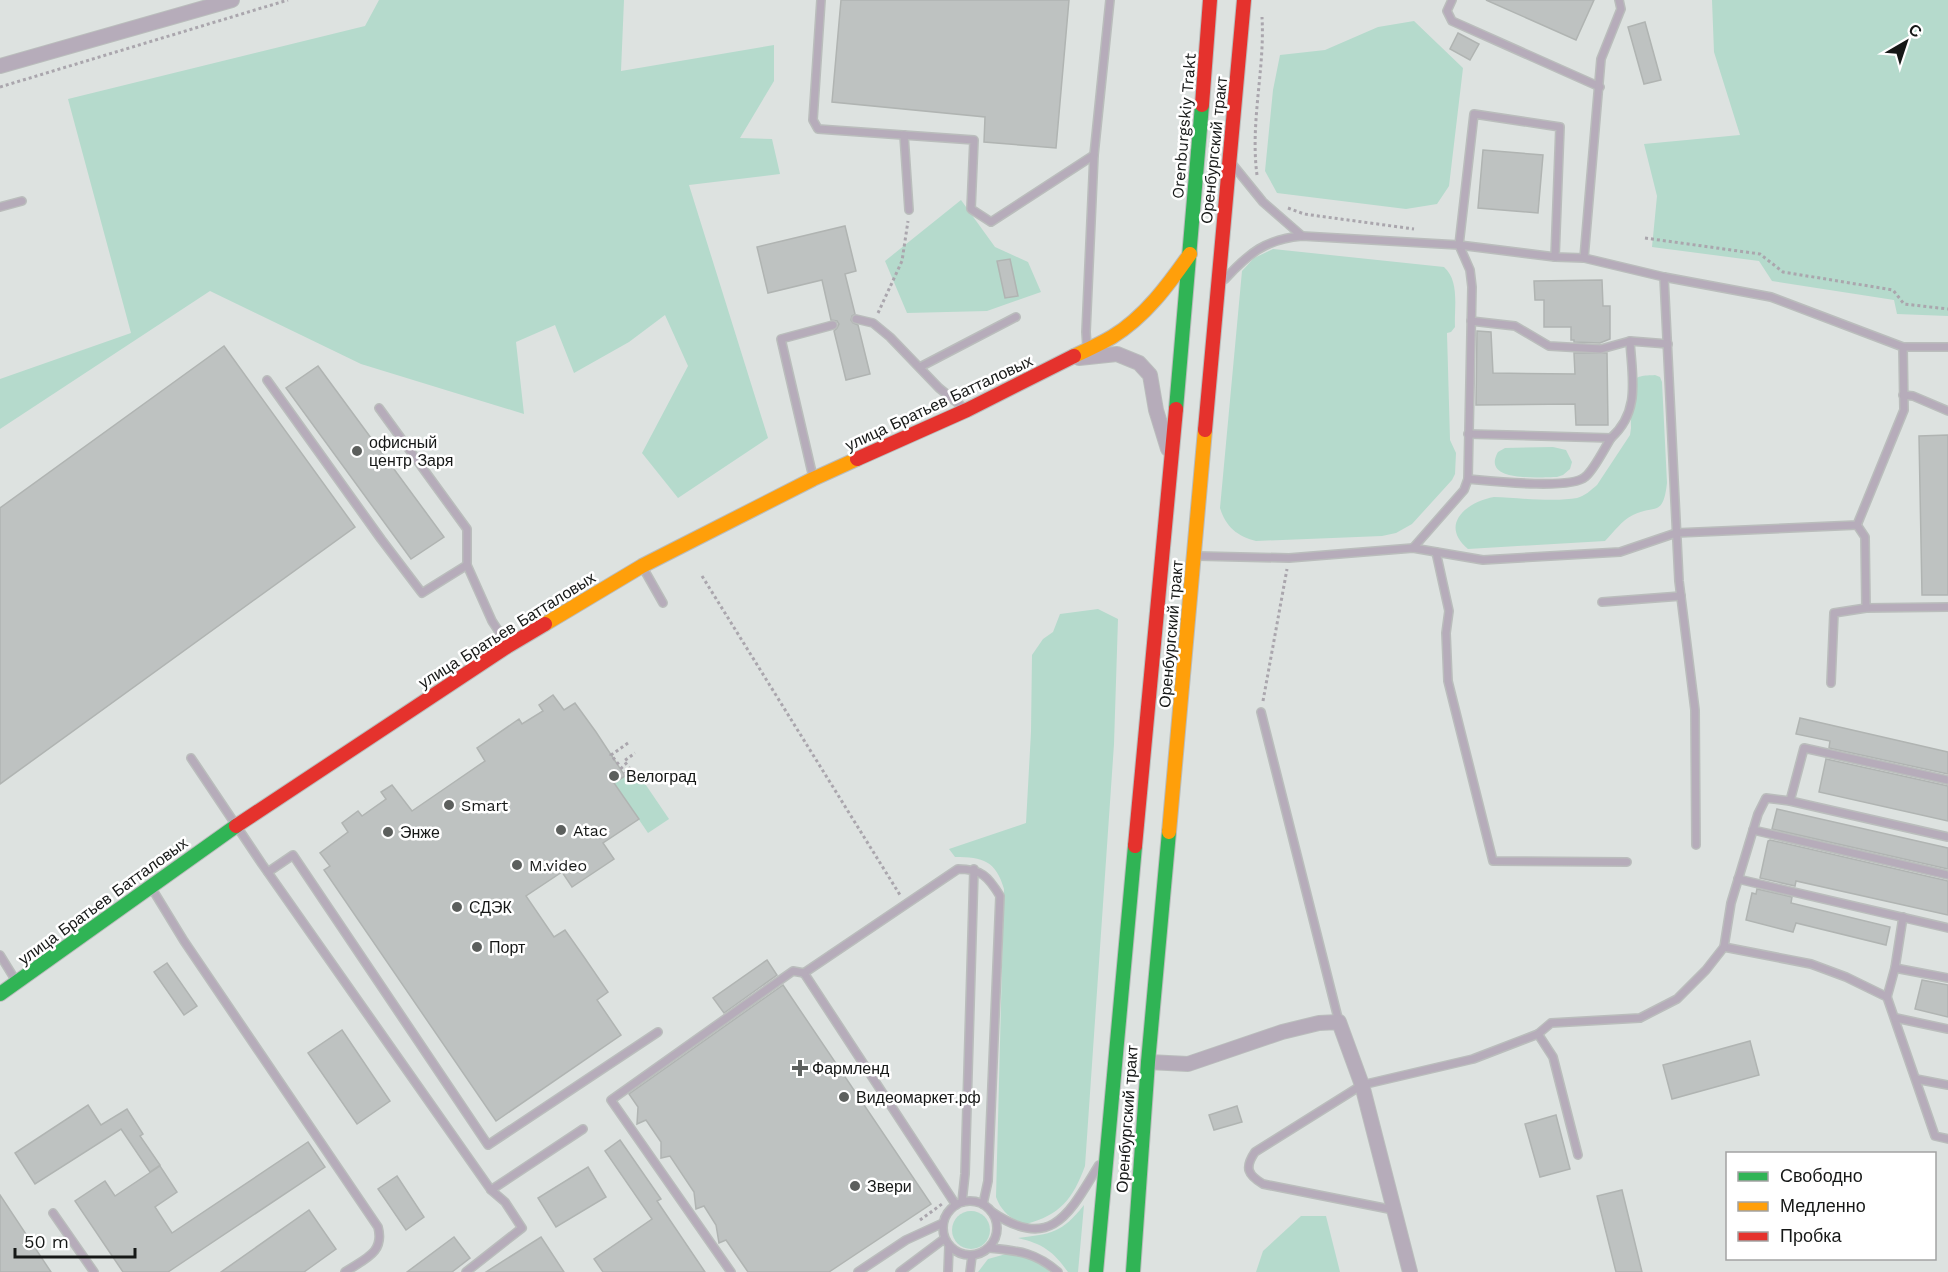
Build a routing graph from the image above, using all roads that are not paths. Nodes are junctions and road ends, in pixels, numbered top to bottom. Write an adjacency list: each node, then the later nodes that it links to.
1 (232, 0): 8 (street)
2 (821, 0): 10 (lane)
3 (1110, 0): 11 (lane)
4 (1210, 0): 18 (main road, Orenburgskiy Trakt)
5 (1244, 0): 12 (main road, Оренбургский тракт)
6 (1452, 0): 9 (lane)
7 (1619, 0): 9 (lane)
8 (0, 66)
9 (1600, 87): 20 (lane)
10 (904, 135): 11 (lane); 15 (lane)
11 (1094, 155): 31 (lane)
12 (1229, 159): 16 (lane); 22 (main road, Оренбургский тракт)
13 (22, 201): 14 (lane)
14 (0, 207)
15 (909, 210)
16 (1302, 236): 17 (lane); 22 (lane)
17 (1459, 245): 19 (lane); 19 (lane); 25 (lane)
18 (1190, 254): 31 (main road, улица Братьев Батталовых); 41 (main road, Оренбургский тракт)
19 (1555, 257): 20 (lane)
20 (1584, 258): 21 (lane)
21 (1665, 277): 28 (lane); 29 (lane)
22 (1217, 288): 48 (main road, Оренбургский тракт)
23 (1017, 317): 33 (lane)
24 (856, 319): 33 (lane)
25 (1471, 321): 27 (lane); 39 (lane)
26 (833, 325): 42 (lane)
27 (1630, 341): 28 (lane); 40 (lane)
28 (1668, 344): 45 (lane)
29 (1903, 347): 30 (lane); 35 (lane)
30 (1948, 347)
31 (1087, 350): 32 (main road, улица Братьев Батталовых)
32 (1071, 359): 37 (main road, улица Братьев Батталовых); 41 (street, улица Братьев Батталовых)
33 (920, 367): 37 (lane)
34 (267, 380): 49 (lane)
35 (1904, 395): 38 (lane); 44 (lane)
36 (379, 408): 49 (lane)
37 (967, 410): 42 (main road, улица Братьев Батталовых)
38 (1948, 411)
39 (1468, 434): 40 (lane); 43 (lane)
40 (1611, 438): 43 (lane)
41 (1171, 460): 93 (main road, Оренбургский тракт)
42 (813, 479): 50 (main road, улица Братьев Батталовых)
43 (1468, 479): 46 (lane)
44 (1857, 525): 45 (lane); 55 (lane)
45 (1676, 533): 47 (lane); 51 (lane)
46 (1413, 548): 47 (lane); 48 (lane)
47 (1436, 552): 66 (lane)
48 (1195, 556): 87 (main road, Оренбургский тракт)
49 (467, 565): 56 (lane)
50 (642, 566): 53 (lane); 56 (main road, улица Братьев Батталовых)
51 (1681, 596): 52 (lane); 65 (lane)
52 (1602, 602)
53 (663, 603)
54 (1948, 607): 55 (lane)
55 (1866, 608): 57 (lane)
56 (508, 646): 62 (main road, улица Братьев Батталовых)
57 (1831, 683)
58 (1261, 712): 83 (lane)
59 (191, 758): 62 (lane)
60 (1948, 780): 61 (lane)
61 (1790, 801): 63 (lane); 64 (lane)
62 (236, 825): 68 (lane); 71 (main road, улица Братьев Батталовых)
63 (1753, 830): 69 (lane); 70 (lane)
64 (1948, 837)
65 (1696, 845)
66 (1627, 862)
67 (974, 869): 77 (lane); 96 (lane); 97 (lane)
68 (268, 872): 85 (lane); 95 (lane)
69 (1948, 875)
70 (1738, 879): 72 (lane); 74 (lane)
71 (151, 887): 79 (main road, улица Братьев Батталовых); 106 (lane)
72 (1903, 917): 73 (lane); 76 (lane)
73 (1948, 928)
74 (1724, 947): 81 (lane); 86 (lane)
75 (0, 955): 79 (lane)
76 (1895, 968): 78 (lane); 81 (lane)
77 (804, 973): 96 (lane); 108 (lane)
78 (1948, 978)
79 (18, 982): 80 (main road, улица Братьев Батталовых)
80 (0, 994)
81 (1887, 997): 82 (lane)
82 (1896, 1018): 84 (lane); 88 (lane)
83 (1339, 1022): 87 (street); 89 (street)
84 (1948, 1029)
85 (658, 1032)
86 (1538, 1034): 89 (lane); 94 (lane)
87 (1148, 1062): 115 (main road, Оренбургский тракт)
88 (1916, 1079): 90 (lane); 92 (lane)
89 (1362, 1085): 98 (street); 98 (lane)
90 (1948, 1085)
91 (584, 1129): 95 (lane)
92 (1948, 1139)
93 (1107, 1153): 99 (lane); 114 (main road, Оренбургский тракт)
94 (1578, 1155)
95 (491, 1191): 107 (lane)
96 (959, 1203): 97 (lane); 101 (lane)
97 (983, 1204): 99 (lane)
98 (1394, 1210): 116 (street)
99 (991, 1211): 103 (lane)
100 (53, 1213): 105 (lane)
101 (943, 1223): 102 (lane); 109 (lane)
102 (946, 1242): 104 (lane); 110 (lane); 111 (lane)
103 (990, 1248): 104 (lane); 113 (lane)
104 (972, 1256): 112 (lane)
105 (94, 1272)
106 (345, 1272)
107 (466, 1272)
108 (731, 1272)
109 (858, 1272)
110 (900, 1272)
111 (948, 1272)
112 (970, 1272)
113 (1058, 1272)
114 (1096, 1272)
115 (1133, 1272)
116 (1410, 1272)

